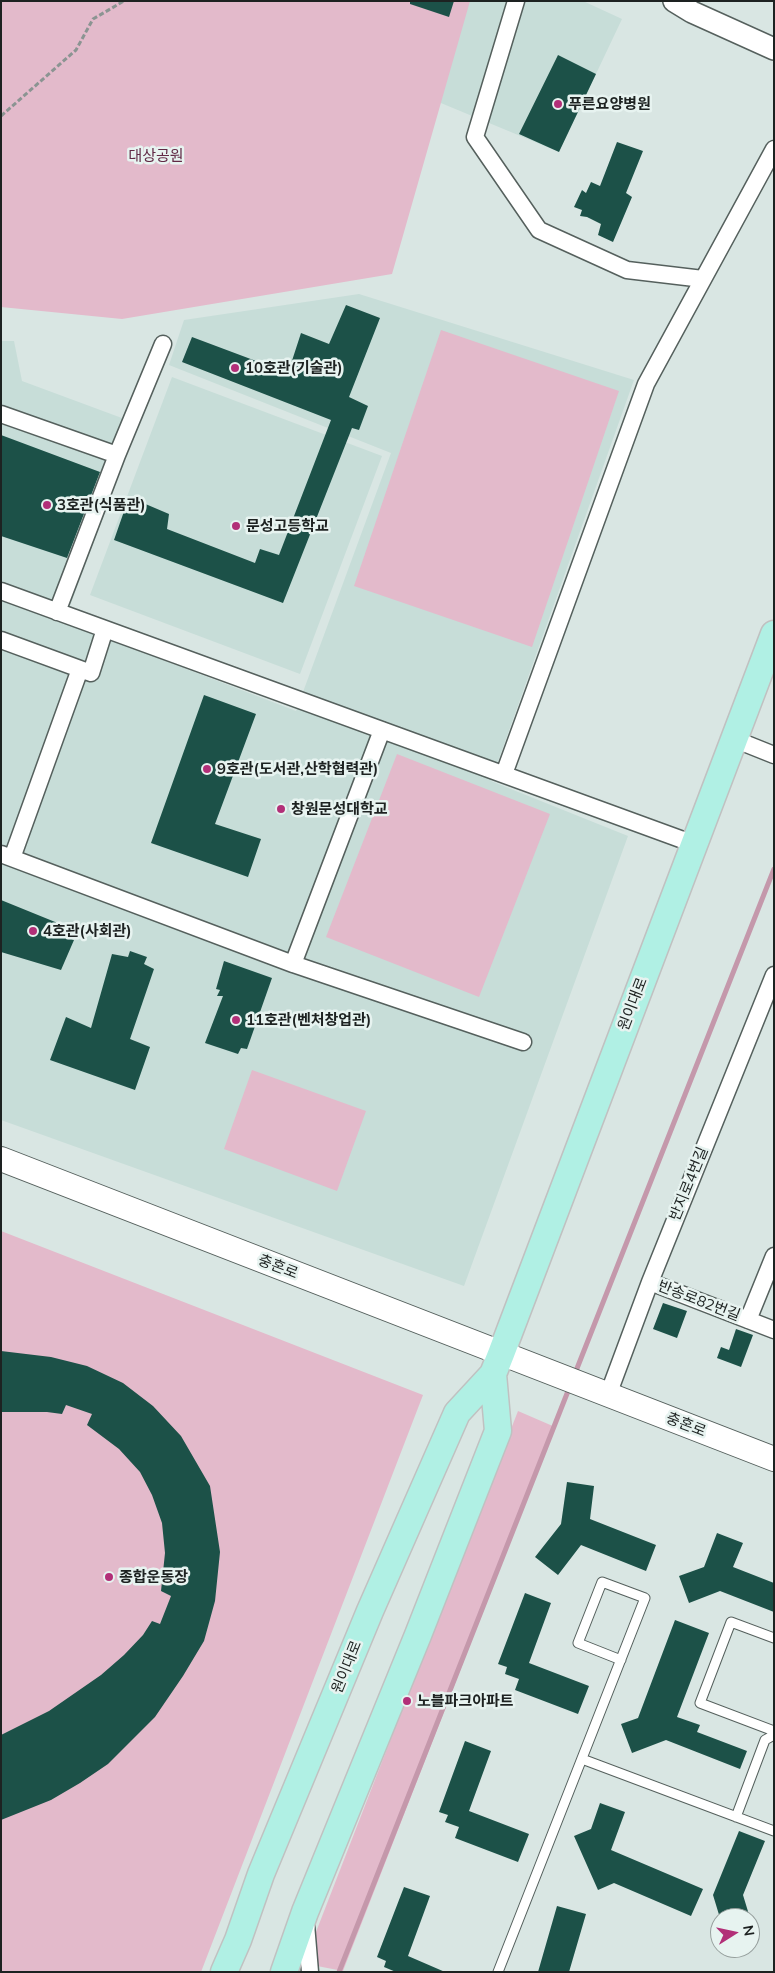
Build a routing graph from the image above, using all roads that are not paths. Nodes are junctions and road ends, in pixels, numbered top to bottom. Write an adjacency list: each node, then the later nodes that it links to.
1 (516, 1): 5 (street)
2 (674, 1): 3 (street)
3 (774, 49)
4 (774, 149): 5 (street)
5 (703, 279): 18 (street)
6 (163, 344): 8 (street)
7 (1, 414): 8 (street)
8 (117, 454): 10 (street)
9 (1, 591): 10 (street)
10 (57, 612): 11 (street)
11 (105, 629): 14 (street); 15 (street)
12 (774, 634): 16 (main road, 원이대로)
13 (1, 640): 14 (street)
14 (80, 669): 20 (street)
15 (382, 730): 18 (street); 21 (street)
16 (734, 738): 17 (street); 19 (main road, 원이대로)
17 (774, 755)
18 (504, 774): 19 (street)
19 (694, 844): 29 (main road, 원이대로)
20 (7, 856): 21 (street)
21 (293, 964): 23 (street)
22 (774, 974): 26 (street, 반지로4번길)
23 (523, 1042)
24 (1, 1159): 29 (main road, 충혼로)
25 (774, 1256): 27 (street, 반송로82번길)
26 (650, 1282): 27 (street, 반송로82번길); 30 (street, 반지로4번길)
27 (748, 1320): 28 (street, 반송로82번길)
28 (774, 1330)
29 (497, 1364): 30 (main road, 충혼로); 38 (main road, 원이대로); 39 (main road, 원이대로)
30 (603, 1394): 31 (main road, 충혼로)
31 (774, 1459)
32 (774, 1638): 34 (lane)
33 (621, 1660): 33 (lane); 35 (lane)
34 (774, 1733): 36 (lane)
35 (582, 1758): 36 (lane); 42 (lane)
36 (736, 1817): 37 (lane)
37 (774, 1831)
38 (305, 1912): 40 (main road, 원이대로); 41 (street)
39 (224, 1972)
40 (284, 1972)
41 (310, 1972)
42 (498, 1972)

